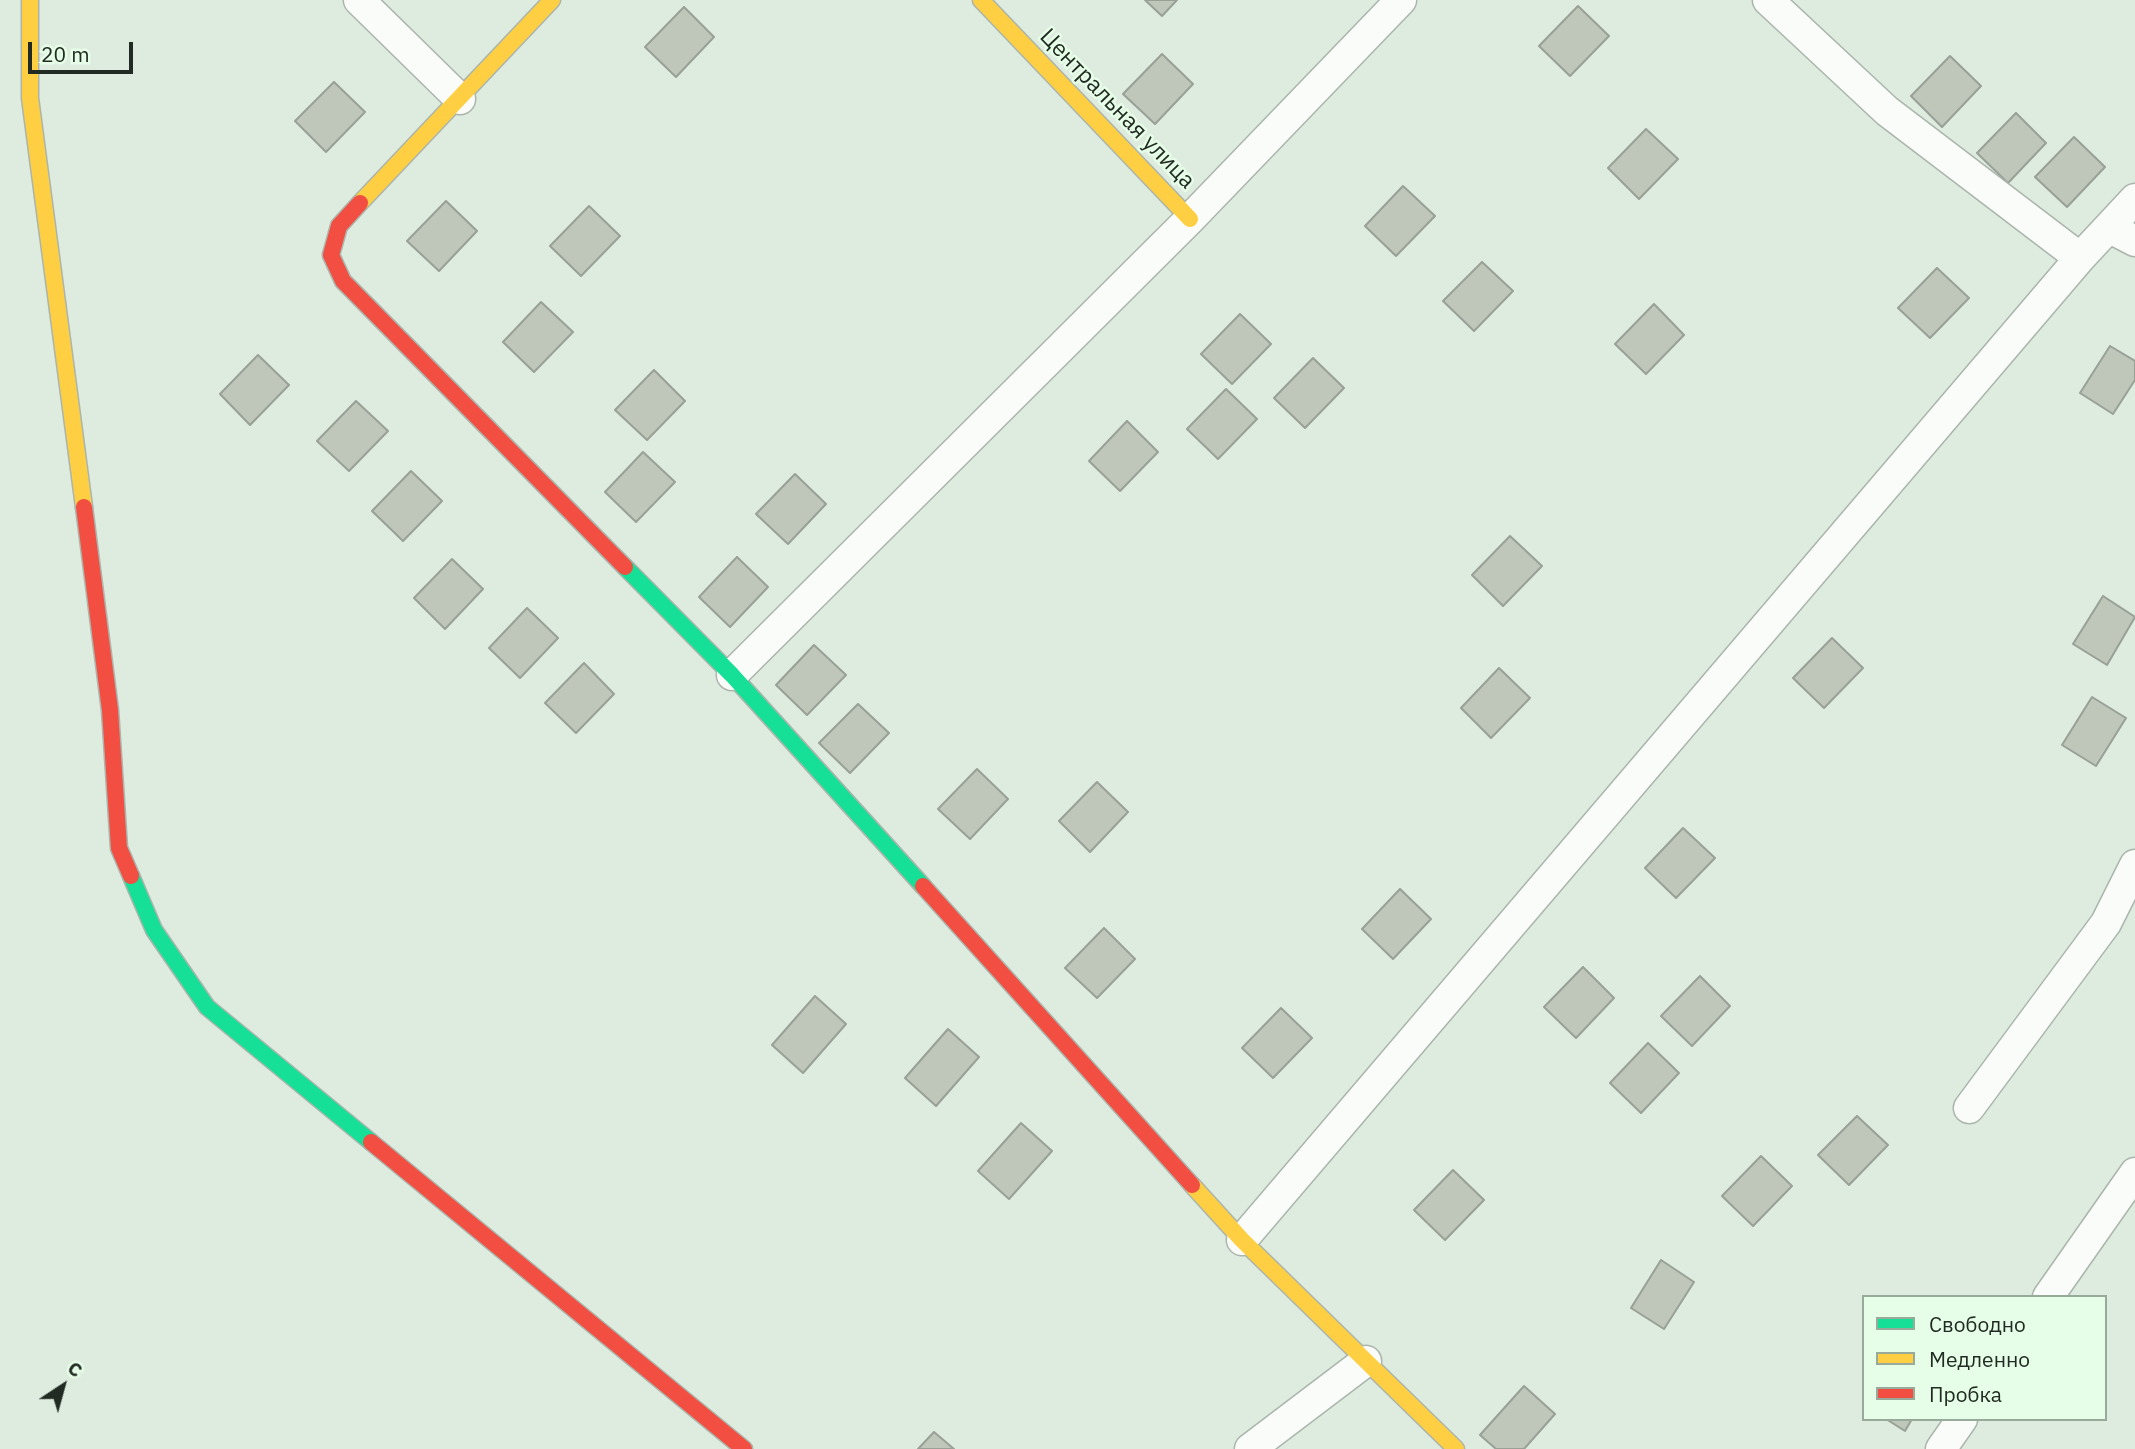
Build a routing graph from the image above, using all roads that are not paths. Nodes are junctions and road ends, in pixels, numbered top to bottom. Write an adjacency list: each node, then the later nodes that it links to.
1 (30, 0): 20 (street)
2 (359, 0): 7 (street)
3 (552, 0): 7 (street)
4 (981, 0): 9 (street, Центральная улица)
5 (1401, 0): 9 (street)
6 (1768, 0): 11 (street)
7 (460, 99): 12 (street)
8 (2135, 199): 10 (street)
9 (1190, 219): 12 (street)
10 (2122, 235): 11 (street)
11 (2080, 258): 16 (street)
12 (732, 675): 16 (street)
13 (2135, 865): 14 (street)
14 (1969, 1108)
15 (2135, 1172): 17 (street)
16 (1242, 1240): 18 (street)
17 (2049, 1295)
18 (1366, 1361): 21 (street); 22 (street)
19 (1961, 1421): 23 (street)
20 (744, 1449)
21 (1250, 1449)
22 (1457, 1449)
23 (1941, 1449)

